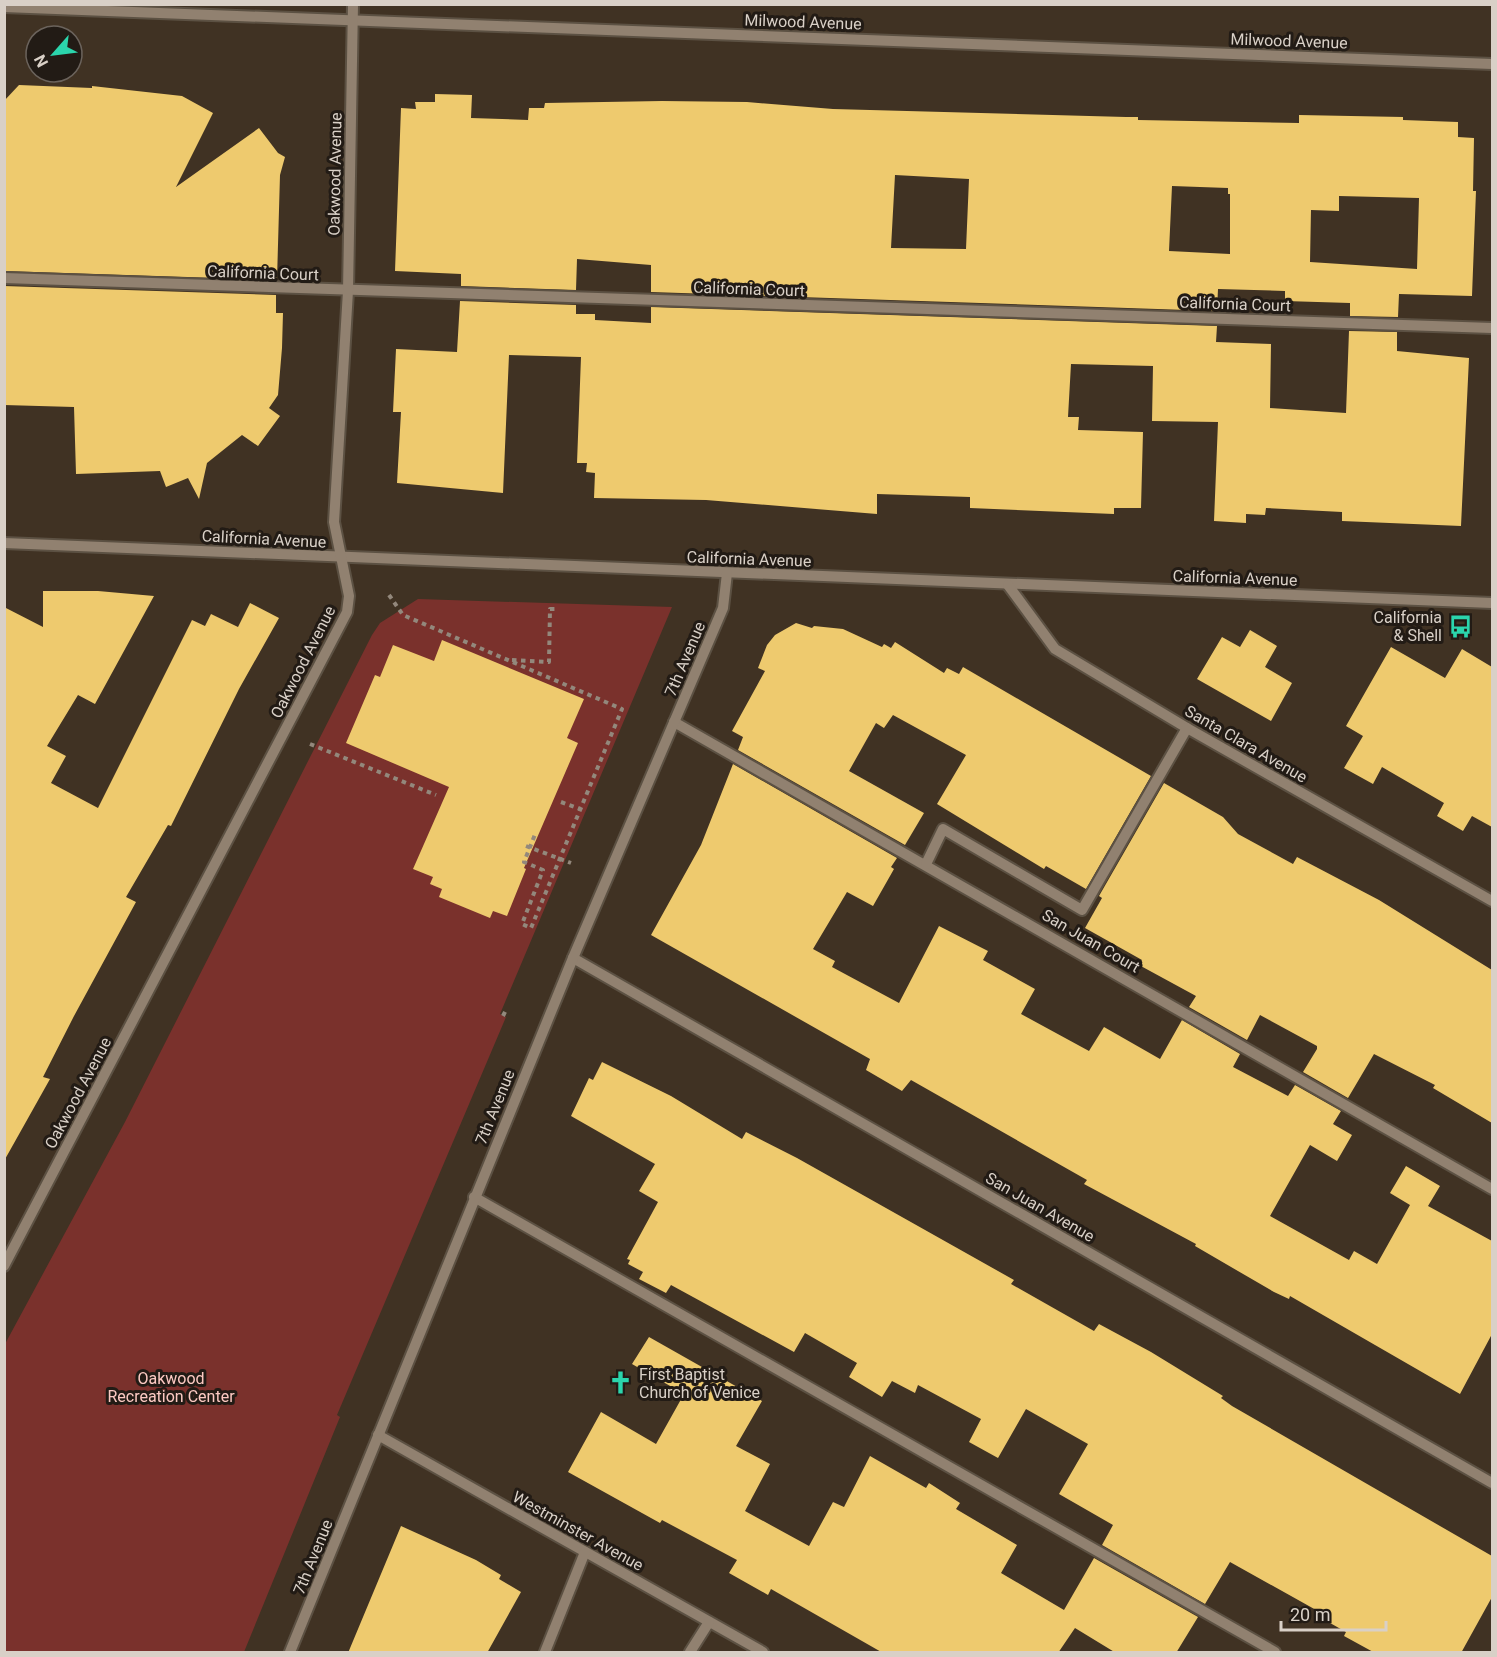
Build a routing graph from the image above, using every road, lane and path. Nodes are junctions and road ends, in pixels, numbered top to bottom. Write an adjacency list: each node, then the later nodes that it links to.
1 (353, 4): 4 (street, Oakwood Avenue)
2 (4, 7): 3 (street, Milwood Avenue)
3 (88, 7): 4 (street, Milwood Avenue)
4 (353, 19): 5 (street, Milwood Avenue); 7 (street, Oakwood Avenue)
5 (1492, 64)
6 (4, 278): 7 (street, California Court)
7 (348, 291): 8 (street, California Court); 10 (street, Oakwood Avenue)
8 (1492, 328)
9 (4, 543): 10 (street, California Avenue)
10 (340, 558): 11 (street, California Avenue); 34 (street, Oakwood Avenue)
11 (727, 573): 12 (street, California Avenue); 17 (street, 7th Avenue)
12 (1008, 585): 14 (street, California Avenue); 18 (street, Santa Clara Avenue)
13 (389, 595): 16 (path)
14 (1492, 603)
15 (557, 609): 16 (path)
16 (508, 660): 22 (path)
17 (674, 722): 27 (street, San Juan Court); 29 (street, 7th Avenue)
18 (1187, 728): 27 (street); 28 (street, Santa Clara Avenue)
19 (310, 744): 20 (path)
20 (436, 795)
21 (561, 802): 22 (path)
22 (580, 809): 25 (path)
23 (536, 832): 24 (path)
24 (528, 846): 25 (path); 25 (path)
25 (558, 858): 26 (path)
26 (570, 863)
27 (926, 864): 32 (street, San Juan Court)
28 (1492, 901)
29 (573, 958): 33 (street, 7th Avenue); 36 (street, San Juan Avenue)
30 (506, 1010): 31 (path)
31 (503, 1016)
32 (1492, 1189)
33 (474, 1197): 35 (street, 7th Avenue); 43 (street)
34 (4, 1266)
35 (378, 1435): 37 (street, Westminster Avenue); 39 (street, 7th Avenue)
36 (1492, 1483)
37 (585, 1552): 38 (street, Westminster Avenue); 40 (street)
38 (709, 1622): 41 (street); 42 (street, Westminster Avenue)
39 (290, 1653)
40 (544, 1653)
41 (690, 1653)
42 (763, 1653)
43 (1275, 1653)

